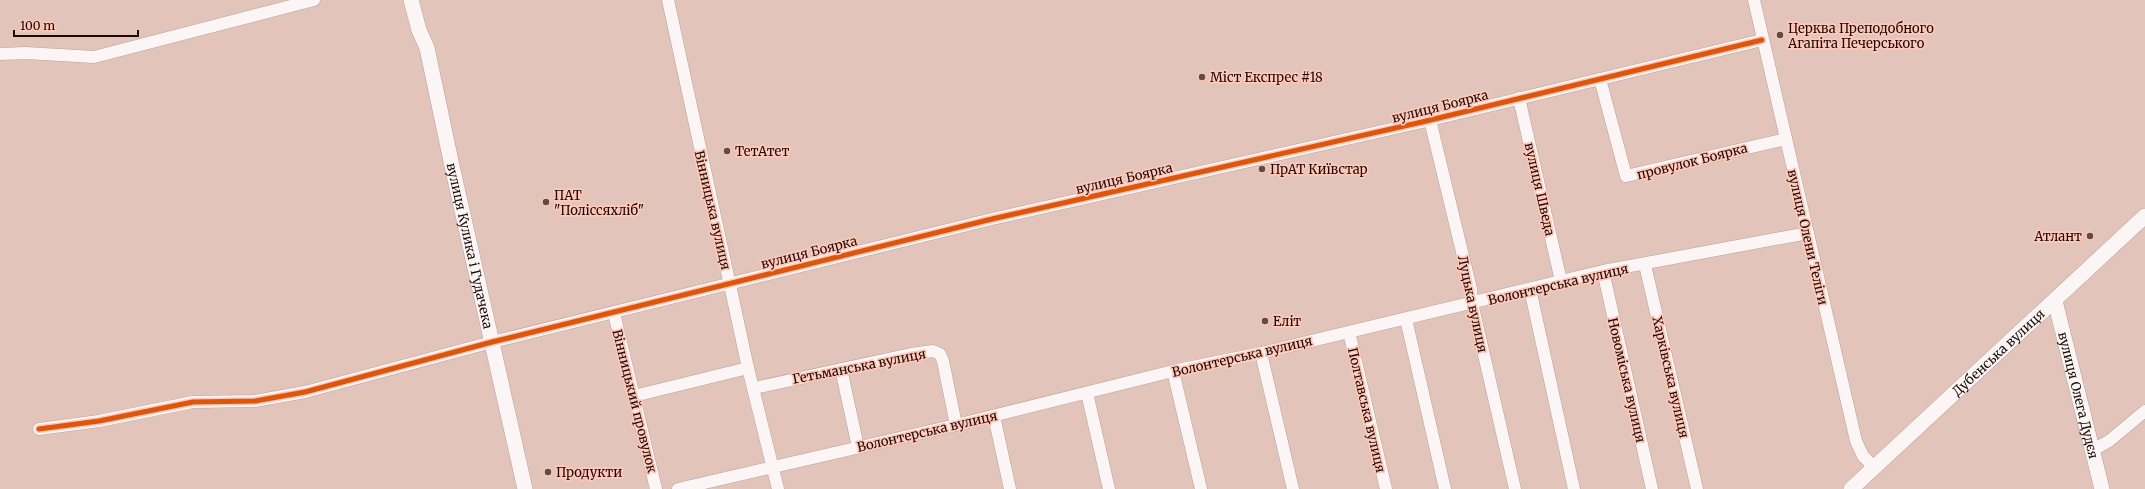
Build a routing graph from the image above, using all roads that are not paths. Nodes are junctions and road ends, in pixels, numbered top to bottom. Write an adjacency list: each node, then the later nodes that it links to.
1 (314, 0): 8 (street)
2 (412, 0): 7 (main road, вулиця Кулика і Гудачека)
3 (422, 0): 7 (main road, вулиця Кулика і Гудачека)
4 (668, 0): 18 (street, Вінницька вулиця)
5 (1754, 0): 6 (street, вулиця Олени Теліги)
6 (1762, 40): 9 (street, вулиця Боярка); 12 (street, вулиця Олени Теліги)
7 (427, 48): 25 (main road, вулиця Кулика і Гудачека)
8 (0, 54)
9 (1600, 79): 10 (street, вулиця Боярка); 12 (street, провулок Боярка)
10 (1519, 98): 11 (street, вулиця Боярка); 17 (street, вулиця Шведа)
11 (1430, 120): 18 (street, вулиця Боярка); 21 (street, Луцька вулиця)
12 (1786, 139): 14 (street, вулиця Олени Теліги)
13 (2145, 216): 20 (main road, Дубенська вулиця)
14 (1808, 233): 15 (street, Волонтерська вулиця); 40 (street, вулиця Олени Теліги)
15 (1645, 265): 16 (street, Волонтерська вулиця); 54 (street, Харківська вулиця)
16 (1602, 271): 17 (street, Волонтерська вулиця); 53 (street, Новоміська вулиця)
17 (1561, 281): 19 (street, Волонтерська вулиця)
18 (730, 282): 22 (street, вулиця Боярка); 27 (street, Вінницька вулиця)
19 (1530, 289): 21 (street, Волонтерська вулиця); 52 (street)
20 (2055, 300): 38 (main road, вулиця Олега Дудєя); 40 (main road, Дубенська вулиця)
21 (1472, 303): 23 (street, Волонтерська вулиця); 51 (street, Луцька вулиця)
22 (614, 313): 25 (street, вулиця Боярка); 32 (street, Вінницький провулок)
23 (1406, 319): 24 (street, Волонтерська вулиця); 50 (street)
24 (1349, 332): 26 (street, Волонтерська вулиця); 49 (street, Полтавська вулиця)
25 (492, 342): 36 (street, вулиця Боярка); 41 (main road, вулиця Кулика і Гудачека)
26 (1261, 353): 29 (street, Волонтерська вулиця); 48 (street)
27 (748, 368): 30 (street, Вінницька вулиця); 32 (street)
28 (841, 369): 30 (street, Гетьманська вулиця); 35 (street, Гетьманська вулиця); 37 (street)
29 (1173, 371): 31 (street, Волонтерська вулиця); 47 (street)
30 (754, 388): 39 (street, Вінницька вулиця)
31 (1087, 393): 34 (street, Волонтерська вулиця); 46 (street)
32 (634, 396): 42 (street, Вінницький провулок)
33 (2145, 411): 38 (street)
34 (994, 416): 35 (street, Волонтерська вулиця); 45 (street)
35 (956, 425): 37 (street, Волонтерська вулиця)
36 (39, 429)
37 (858, 447): 39 (street, Волонтерська вулиця)
38 (2093, 450): 56 (main road, вулиця Олега Дудєя)
39 (772, 466): 43 (street, Волонтерська вулиця); 44 (street, Вінницька вулиця)
40 (1874, 467): 55 (main road, Дубенська вулиця)
41 (525, 489)
42 (656, 489)
43 (678, 489)
44 (778, 489)
45 (1010, 489)
46 (1109, 489)
47 (1201, 489)
48 (1293, 489)
49 (1386, 489)
50 (1445, 489)
51 (1515, 489)
52 (1574, 489)
53 (1652, 489)
54 (1697, 489)
55 (1851, 489)
56 (2102, 489)

